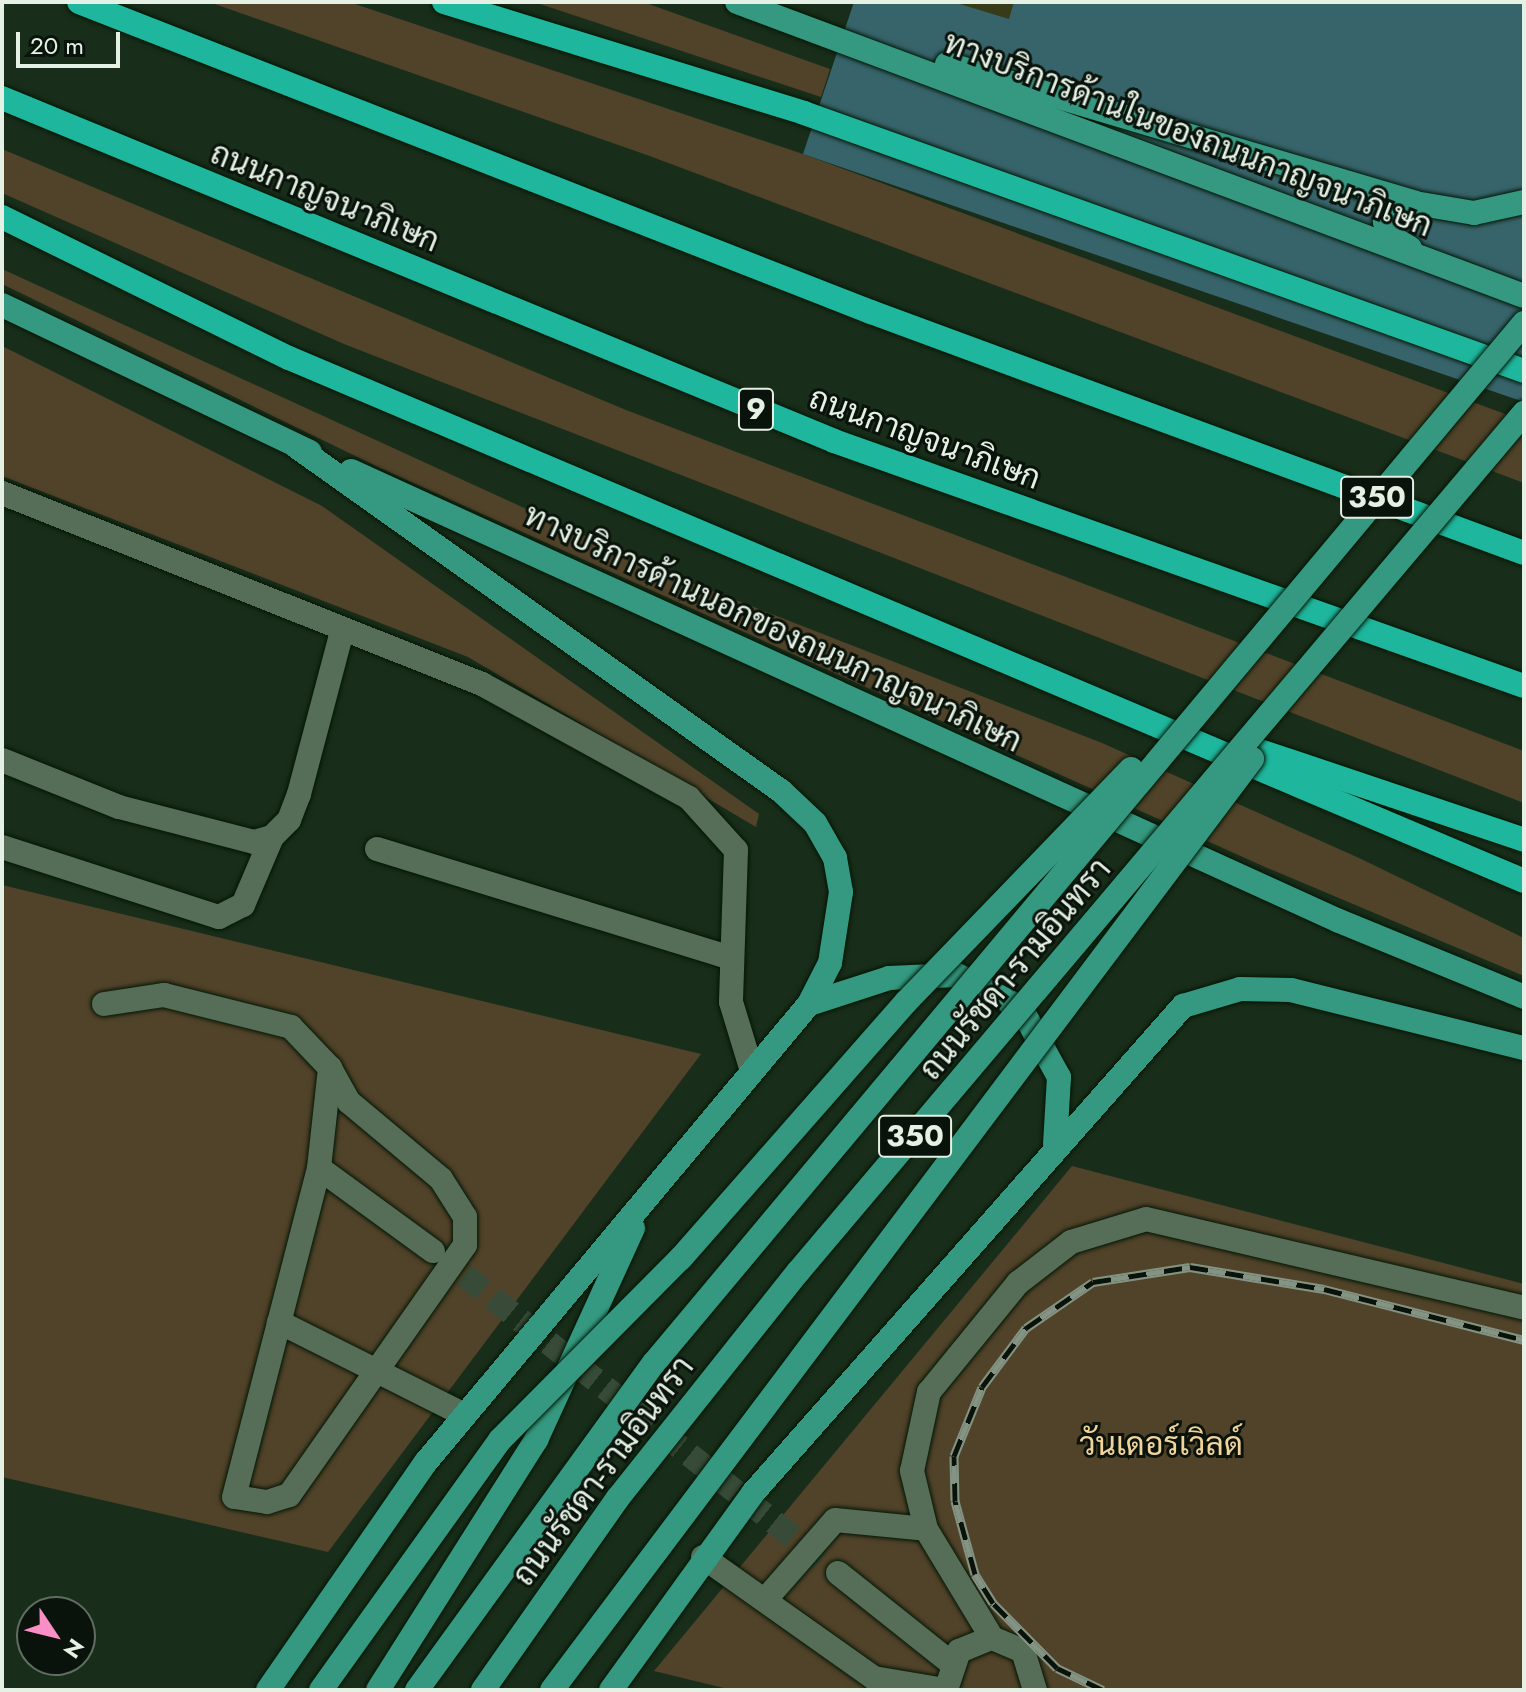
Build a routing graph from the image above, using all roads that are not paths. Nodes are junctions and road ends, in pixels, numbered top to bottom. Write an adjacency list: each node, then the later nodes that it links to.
1 (79, 2): 17 (highway)
2 (444, 2): 13 (highway)
3 (737, 2): 4 (main road, ทางบริการด้านในของถนนกาญจนาภิเษก)
4 (882, 50): 7 (main road); 9 (main road, ทางบริการด้านในของถนนกาญจนาภิเษก)
5 (2, 98): 21 (highway, ถนนกาญจนาภิเษก / 9)
6 (1524, 202): 7 (main road)
7 (1415, 203): 9 (main road)
8 (2, 217): 22 (highway)
9 (1455, 270): 10 (main road, ทางบริการด้านในของถนนกาญจนาภิเษก)
10 (1524, 296)
11 (2, 305): 15 (main road, ทางบริการด้านนอกของถนนกาญจนาภิเษก)
12 (1524, 323): 20 (main road, ถนนรัชดา-รามอินทรา / 350, bridge)
13 (1524, 371)
14 (1524, 413): 18 (main road, ถนนรัชดา-รามอินทรา / 350, bridge)
15 (297, 447): 30 (main road, ทางบริการด้านนอกของถนนกาญจนาภิเษก); 32 (main road)
16 (2, 493): 19 (lane)
17 (1524, 553)
18 (1368, 598): 54 (main road, ถนนรัชดา-รามอินทรา / 350, bridge); 55 (main road, ถนนรัชดา-รามอินทรา / 350, bridge)
19 (342, 631): 24 (lane); 29 (lane)
20 (1230, 671): 51 (main road, ถนนรัชดา-รามอินทรา / 350, bridge); 53 (main road, ถนนรัชดา-รามอินทรา / 350, bridge)
21 (1524, 686)
22 (1109, 701): 25 (highway); 28 (highway)
23 (2, 760): 24 (lane)
24 (272, 837): 26 (lane)
25 (1524, 840)
26 (2, 847)
27 (377, 849): 29 (lane)
28 (1524, 881)
29 (728, 957): 35 (lane)
30 (1524, 997)
31 (104, 1004): 34 (lane)
32 (809, 1004): 35 (main road); 36 (main road)
33 (1524, 1048): 36 (main road)
34 (330, 1068): 38 (lane); 42 (lane)
35 (751, 1068): 37 (main road)
36 (1055, 1144): 45 (main road)
37 (676, 1158): 43 (main road); 52 (main road)
38 (319, 1168): 39 (lane); 41 (lane)
39 (433, 1251)
40 (1524, 1308): 44 (lane)
41 (279, 1322): 42 (lane); 42 (lane)
42 (372, 1368): 43 (lane)
43 (465, 1415): 50 (main road)
44 (926, 1529): 47 (lane); 48 (lane)
45 (703, 1557): 47 (lane); 56 (main road)
46 (838, 1573): 49 (lane)
47 (765, 1600): 57 (lane)
48 (992, 1638): 49 (lane); 58 (lane)
49 (950, 1662): 57 (lane)
50 (268, 1690)
51 (321, 1690)
52 (378, 1690)
53 (417, 1690)
54 (483, 1690)
55 (552, 1690)
56 (611, 1690)
57 (946, 1690)
58 (1035, 1690)

